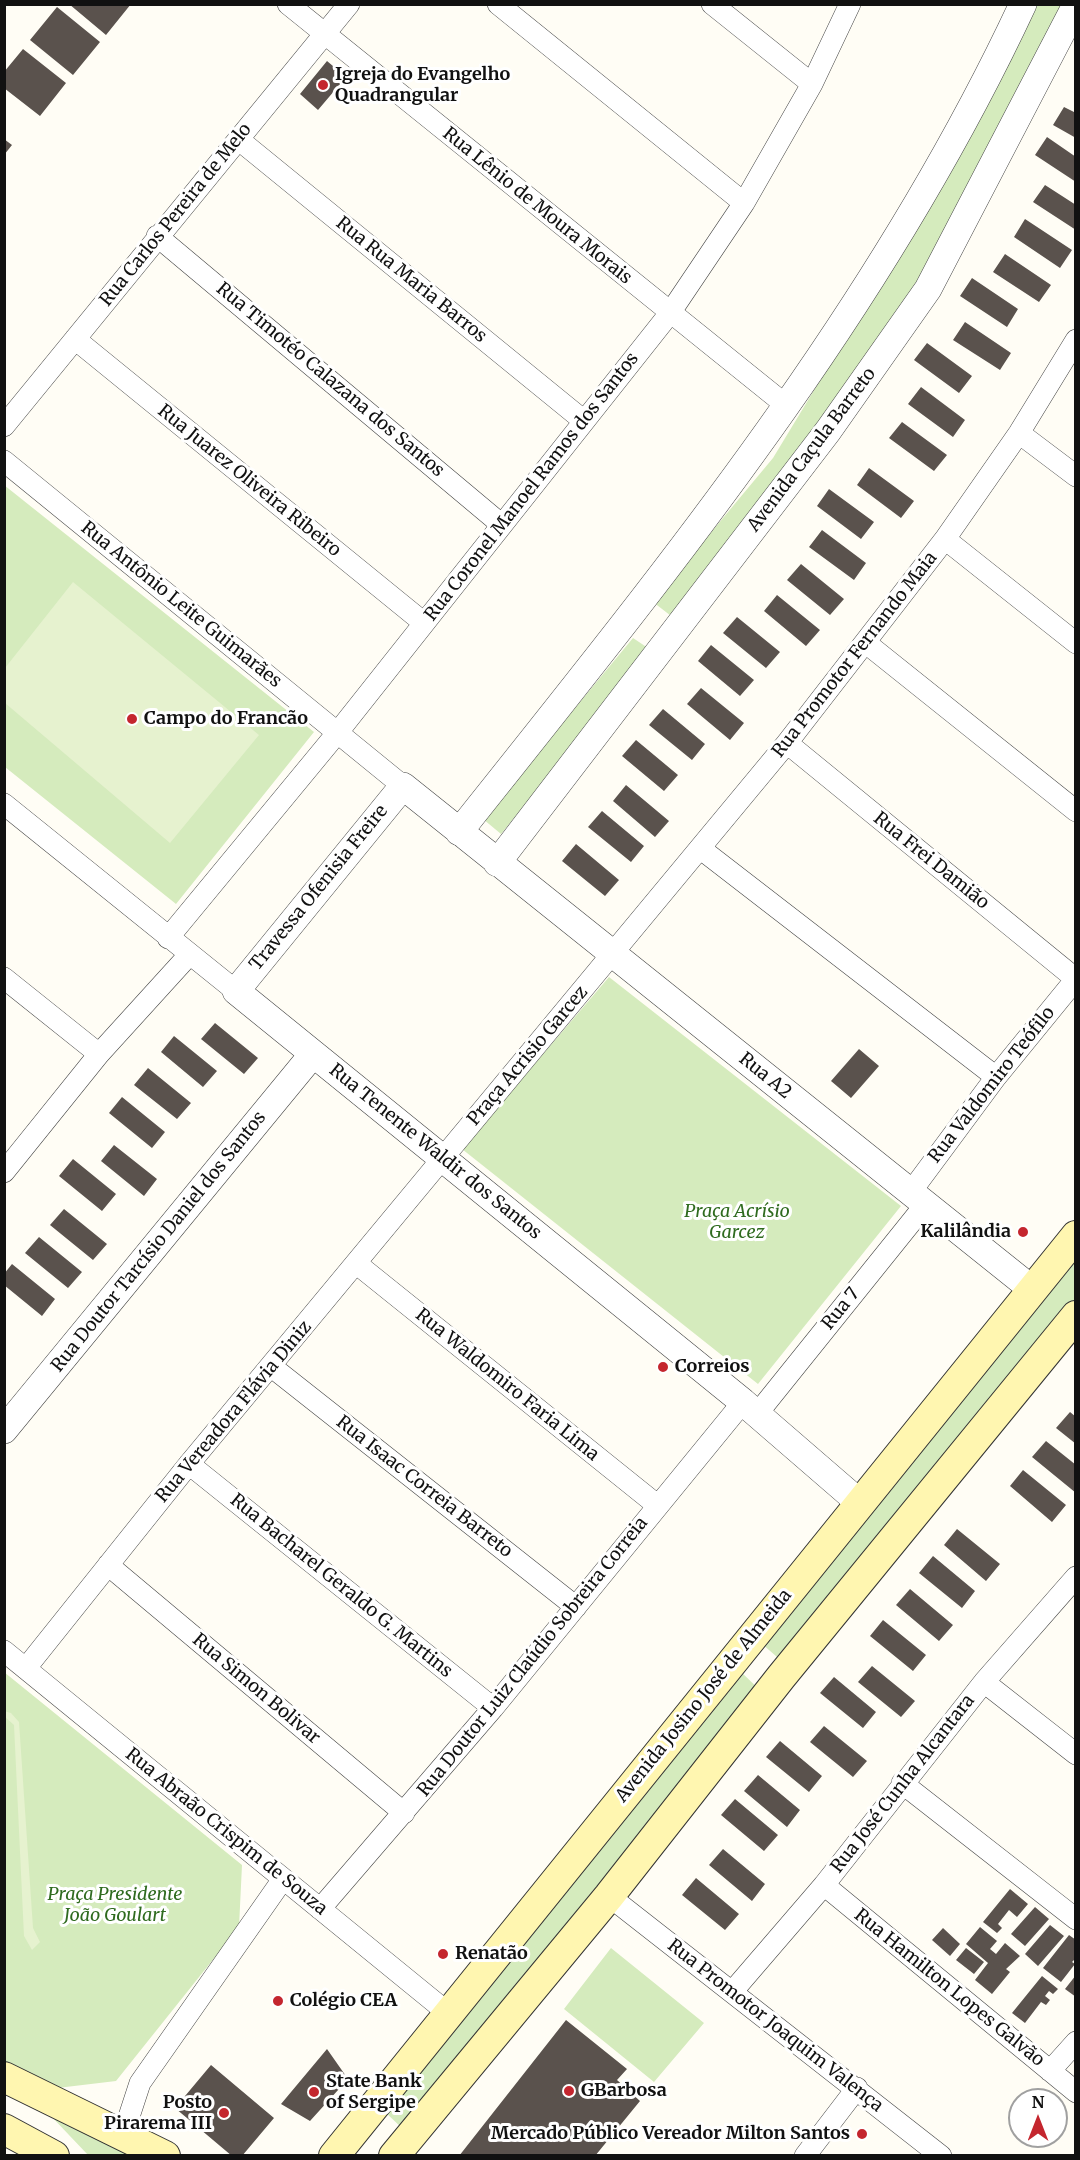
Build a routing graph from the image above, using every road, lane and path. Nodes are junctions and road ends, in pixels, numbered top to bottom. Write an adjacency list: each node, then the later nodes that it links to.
1 (288, 4): 8 (street, Rua Lênio de Moura Morais)
2 (349, 4): 8 (street, Rua Carlos Pereira de Melo)
3 (498, 4): 11 (street)
4 (712, 4): 9 (street)
5 (850, 4): 9 (street, Rua Coronel Manoel Ramos dos Santos)
6 (1023, 4): 16 (street)
7 (1076, 5): 26 (street, Avenida Caçula Barreto)
8 (324, 34): 10 (street, Rua Carlos Pereira de Melo); 13 (street, Rua Lênio de Moura Morais)
9 (812, 84): 11 (street, Rua Coronel Manoel Ramos dos Santos)
10 (238, 139): 12 (street, Rua Carlos Pereira de Melo); 17 (street, Rua Rua Maria Barros)
11 (744, 203): 13 (street, Rua Coronel Manoel Ramos dos Santos)
12 (158, 236): 14 (street, Rua Carlos Pereira de Melo); 22 (street, Rua Timotéo Calazana dos Santos)
13 (670, 313): 16 (street, Rua Lênio de Moura Morais); 17 (street, Rua Coronel Manoel Ramos dos Santos)
14 (75, 339): 18 (street, Rua Carlos Pereira de Melo); 25 (street, Rua Juarez Oliveira Ribeiro)
15 (1076, 340): 19 (street, Rua Promotor Fernando Maia)
16 (788, 406): 24 (street)
17 (584, 421): 22 (street, Rua Coronel Manoel Ramos dos Santos)
18 (4, 426)
19 (1019, 433): 21 (street); 23 (street, Rua Promotor Fernando Maia)
20 (4, 462): 29 (street, Rua Antônio Leite Guimarães)
21 (1076, 476)
22 (502, 525): 25 (street, Rua Coronel Manoel Ramos dos Santos)
23 (945, 539): 27 (street, Rua Promotor Fernando Maia); 28 (street)
24 (632, 614): 26 (street); 34 (street)
25 (423, 624): 29 (street, Rua Coronel Manoel Ramos dos Santos)
26 (667, 642): 36 (street, Avenida Caçula Barreto)
27 (866, 643): 30 (street, Rua Promotor Fernando Maia); 33 (street)
28 (1076, 643)
29 (338, 732): 31 (street, Rua Antônio Leite Guimarães); 37 (street, Rua Coronel Manoel Ramos dos Santos)
30 (787, 743): 35 (street, Rua Promotor Fernando Maia); 41 (street, Rua Frei Damião)
31 (403, 786): 34 (street, Rua Antônio Leite Guimarães); 42 (street, Travessa Ofenisia Freire)
32 (4, 804): 37 (street, Rua Tenente Waldir dos Santos)
33 (1076, 811)
34 (459, 832): 36 (street, Rua Antônio Leite Guimarães)
35 (701, 849): 38 (street, Rua Promotor Fernando Maia); 45 (street)
36 (497, 863): 38 (street, Rua A2)
37 (168, 938): 39 (street, Rua Tenente Waldir dos Santos)
38 (613, 954): 46 (street, Praça Acrisio Garcez); 48 (street, Rua A2)
39 (189, 955): 42 (street, Rua Tenente Waldir dos Santos); 43 (street)
40 (4, 978): 43 (street)
41 (1076, 979): 45 (street, Rua Valdomiro Teófilo)
42 (236, 991): 44 (street, Rua Tenente Waldir dos Santos)
43 (99, 1054): 47 (street)
44 (313, 1054): 46 (street, Rua Tenente Waldir dos Santos); 55 (street, Rua Doutor Tarcísio Daniel dos Santos)
45 (996, 1077): 48 (street, Rua Valdomiro Teófilo)
46 (443, 1158): 50 (street, Rua Vereadora Flávia Diniz); 54 (street, Rua Tenente Waldir dos Santos)
47 (8, 1160)
48 (917, 1199): 51 (street, Rua A2); 54 (street, Rua 7)
49 (1076, 1236): 51 (main road, Avenida Josino José de Almeida)
50 (357, 1264): 53 (street, Rua Vereadora Flávia Diniz); 58 (street, Rua Waldomiro Faria Lima)
51 (1033, 1290): 57 (main road, Avenida Josino José de Almeida)
52 (1076, 1316): 65 (main road)
53 (272, 1367): 56 (street, Rua Vereadora Flávia Diniz); 61 (street, Rua Isaac Correia Barreto)
54 (750, 1408): 57 (street, Rua Tenente Waldir dos Santos); 58 (street, Rua Doutor Luiz Claúdio Sobreira Correia)
55 (4, 1430)
56 (189, 1464): 59 (street, Rua Vereadora Flávia Diniz); 67 (street, Rua Bacharel Geraldo G. Martins)
57 (861, 1504): 62 (main road, Avenida Josino José de Almeida)
58 (657, 1505): 61 (street, Rua Doutor Luiz Claúdio Sobreira Correia)
59 (108, 1565): 64 (street, Rua Vereadora Flávia Diniz); 70 (street, Rua Simon Bolivar)
60 (1075, 1580): 66 (street, Rua José Cunha Alcantara)
61 (576, 1607): 67 (street, Rua Doutor Luiz Claúdio Sobreira Correia)
62 (743, 1647): 65 (main road); 77 (main road, Avenida Josino José de Almeida)
63 (4, 1651): 64 (street, Rua Abraão Crispim de Souza)
64 (26, 1668): 71 (street, Rua Abraão Crispim de Souza)
65 (781, 1677): 73 (main road)
66 (984, 1682): 68 (street); 69 (street, Rua José Cunha Alcantara)
67 (493, 1708): 70 (street, Rua Doutor Luiz Claúdio Sobreira Correia)
68 (1076, 1754)
69 (902, 1783): 72 (street, Rua José Cunha Alcantara); 75 (street)
70 (404, 1813): 74 (street, Rua Doutor Luiz Claúdio Sobreira Correia)
71 (283, 1879): 74 (street, Rua Abraão Crispim de Souza); 85 (street)
72 (824, 1885): 76 (street, Rua José Cunha Alcantara); 79 (street, Rua Hamilton Lopes Galvão)
73 (609, 1896): 76 (street, Rua Promotor Joaquim Valença); 86 (main road)
74 (320, 1910): 77 (street, Rua Abraão Crispim de Souza)
75 (1076, 1919)
76 (732, 1992): 81 (street, Rua Promotor Joaquim Valença)
77 (448, 2013): 83 (main road, Avenida Josino José de Almeida)
78 (1076, 2042): 79 (street)
79 (1050, 2071): 82 (street, Rua Hamilton Lopes Galvão)
80 (4, 2077): 85 (main road)
81 (857, 2088): 90 (street); 91 (street, Rua Promotor Joaquim Valença)
82 (1076, 2091)
83 (366, 2115): 86 (main road); 89 (main road, Avenida Josino José de Almeida)
84 (4, 2129): 87 (main road)
85 (123, 2135): 88 (main road)
86 (400, 2148)
87 (54, 2156)
88 (165, 2156)
89 (334, 2156)
90 (805, 2156)
91 (941, 2156)

